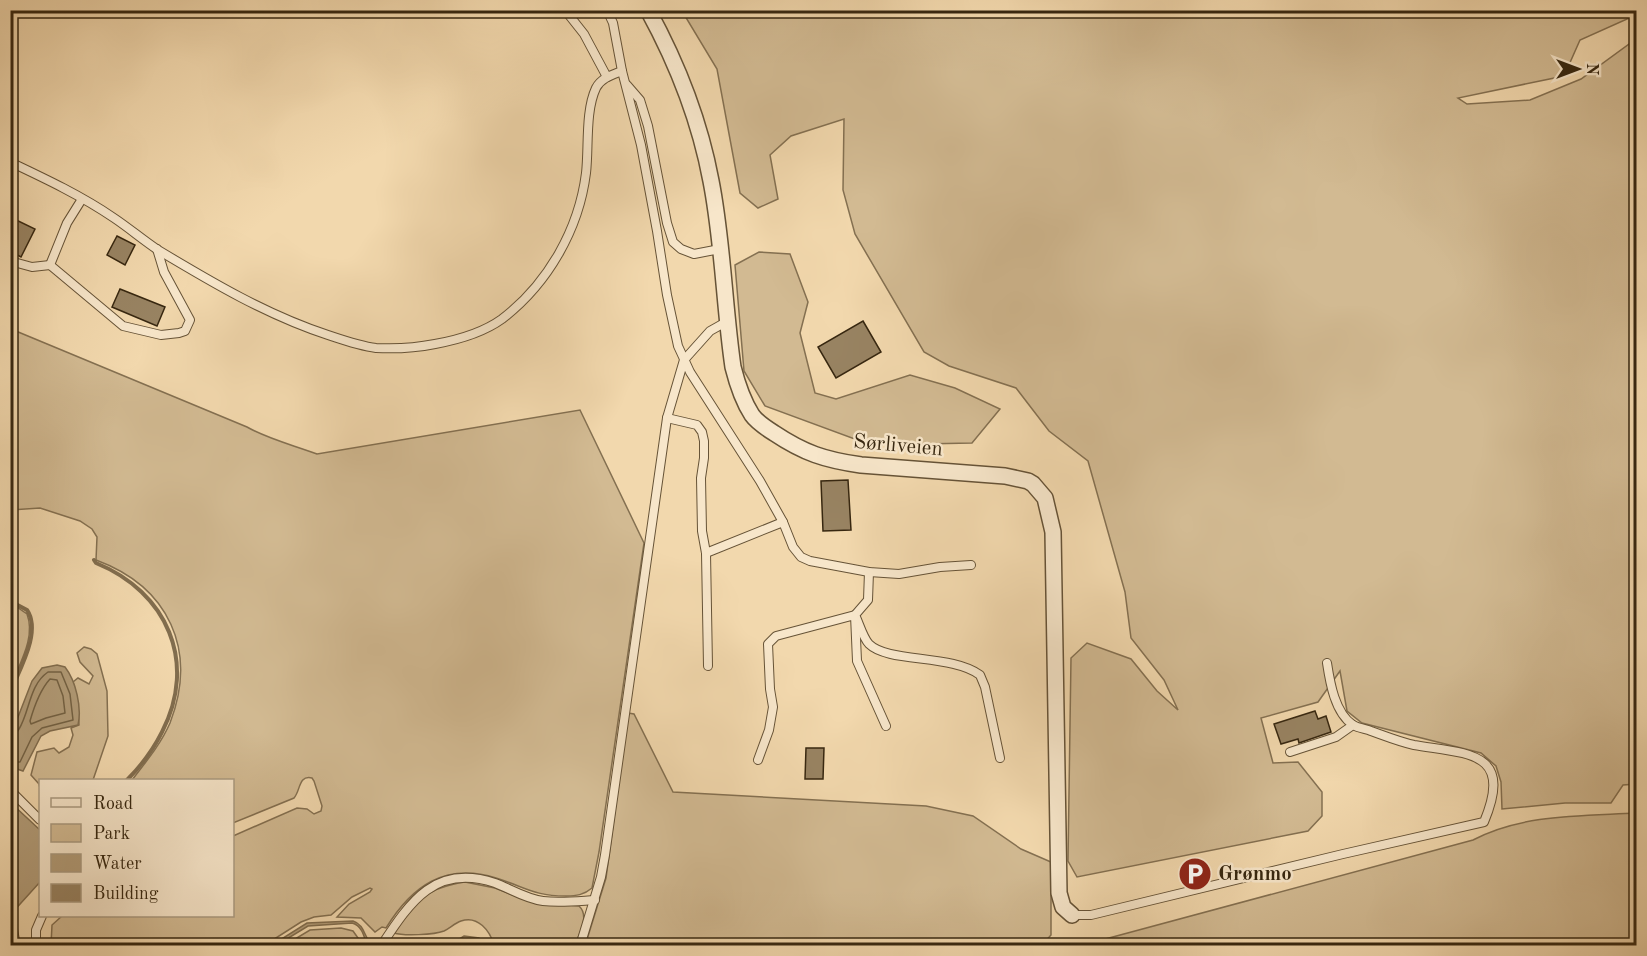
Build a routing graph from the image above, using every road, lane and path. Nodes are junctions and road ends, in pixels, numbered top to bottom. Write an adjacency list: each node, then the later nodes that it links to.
1 (333, 10): 2 (lane)
2 (350, 10)
3 (565, 10): 7 (lane)
4 (607, 10): 6 (lane)
5 (648, 10): 12 (street, Sørliveien)
6 (622, 71): 7 (lane); 8 (lane)
7 (607, 76): 11 (lane)
8 (624, 83): 12 (lane); 16 (lane)
9 (10, 162): 10 (lane)
10 (82, 199): 11 (lane); 14 (lane)
11 (158, 249): 14 (lane)
12 (720, 249): 15 (street, Sørliveien)
13 (10, 261): 14 (lane)
14 (50, 266)
15 (726, 322): 16 (lane); 33 (street, Sørliveien)
16 (684, 360): 17 (lane); 18 (lane)
17 (667, 418): 19 (lane); 32 (lane)
18 (783, 522): 19 (lane); 21 (lane)
19 (706, 554): 24 (lane)
20 (971, 565): 21 (lane)
21 (869, 572): 22 (lane)
22 (855, 615): 26 (lane); 28 (lane); 29 (lane)
23 (1327, 663): 25 (lane)
24 (708, 666)
25 (1353, 725): 27 (lane); 33 (lane)
26 (886, 726)
27 (1290, 752)
28 (1000, 758)
29 (758, 760)
30 (10, 790): 31 (lane)
31 (39, 819)
32 (595, 900): 38 (lane); 39 (lane)
33 (1072, 915)
34 (41, 917): 37 (lane)
35 (12, 924): 36 (lane)
36 (16, 945)
37 (36, 945)
38 (381, 945)
39 (580, 945)

